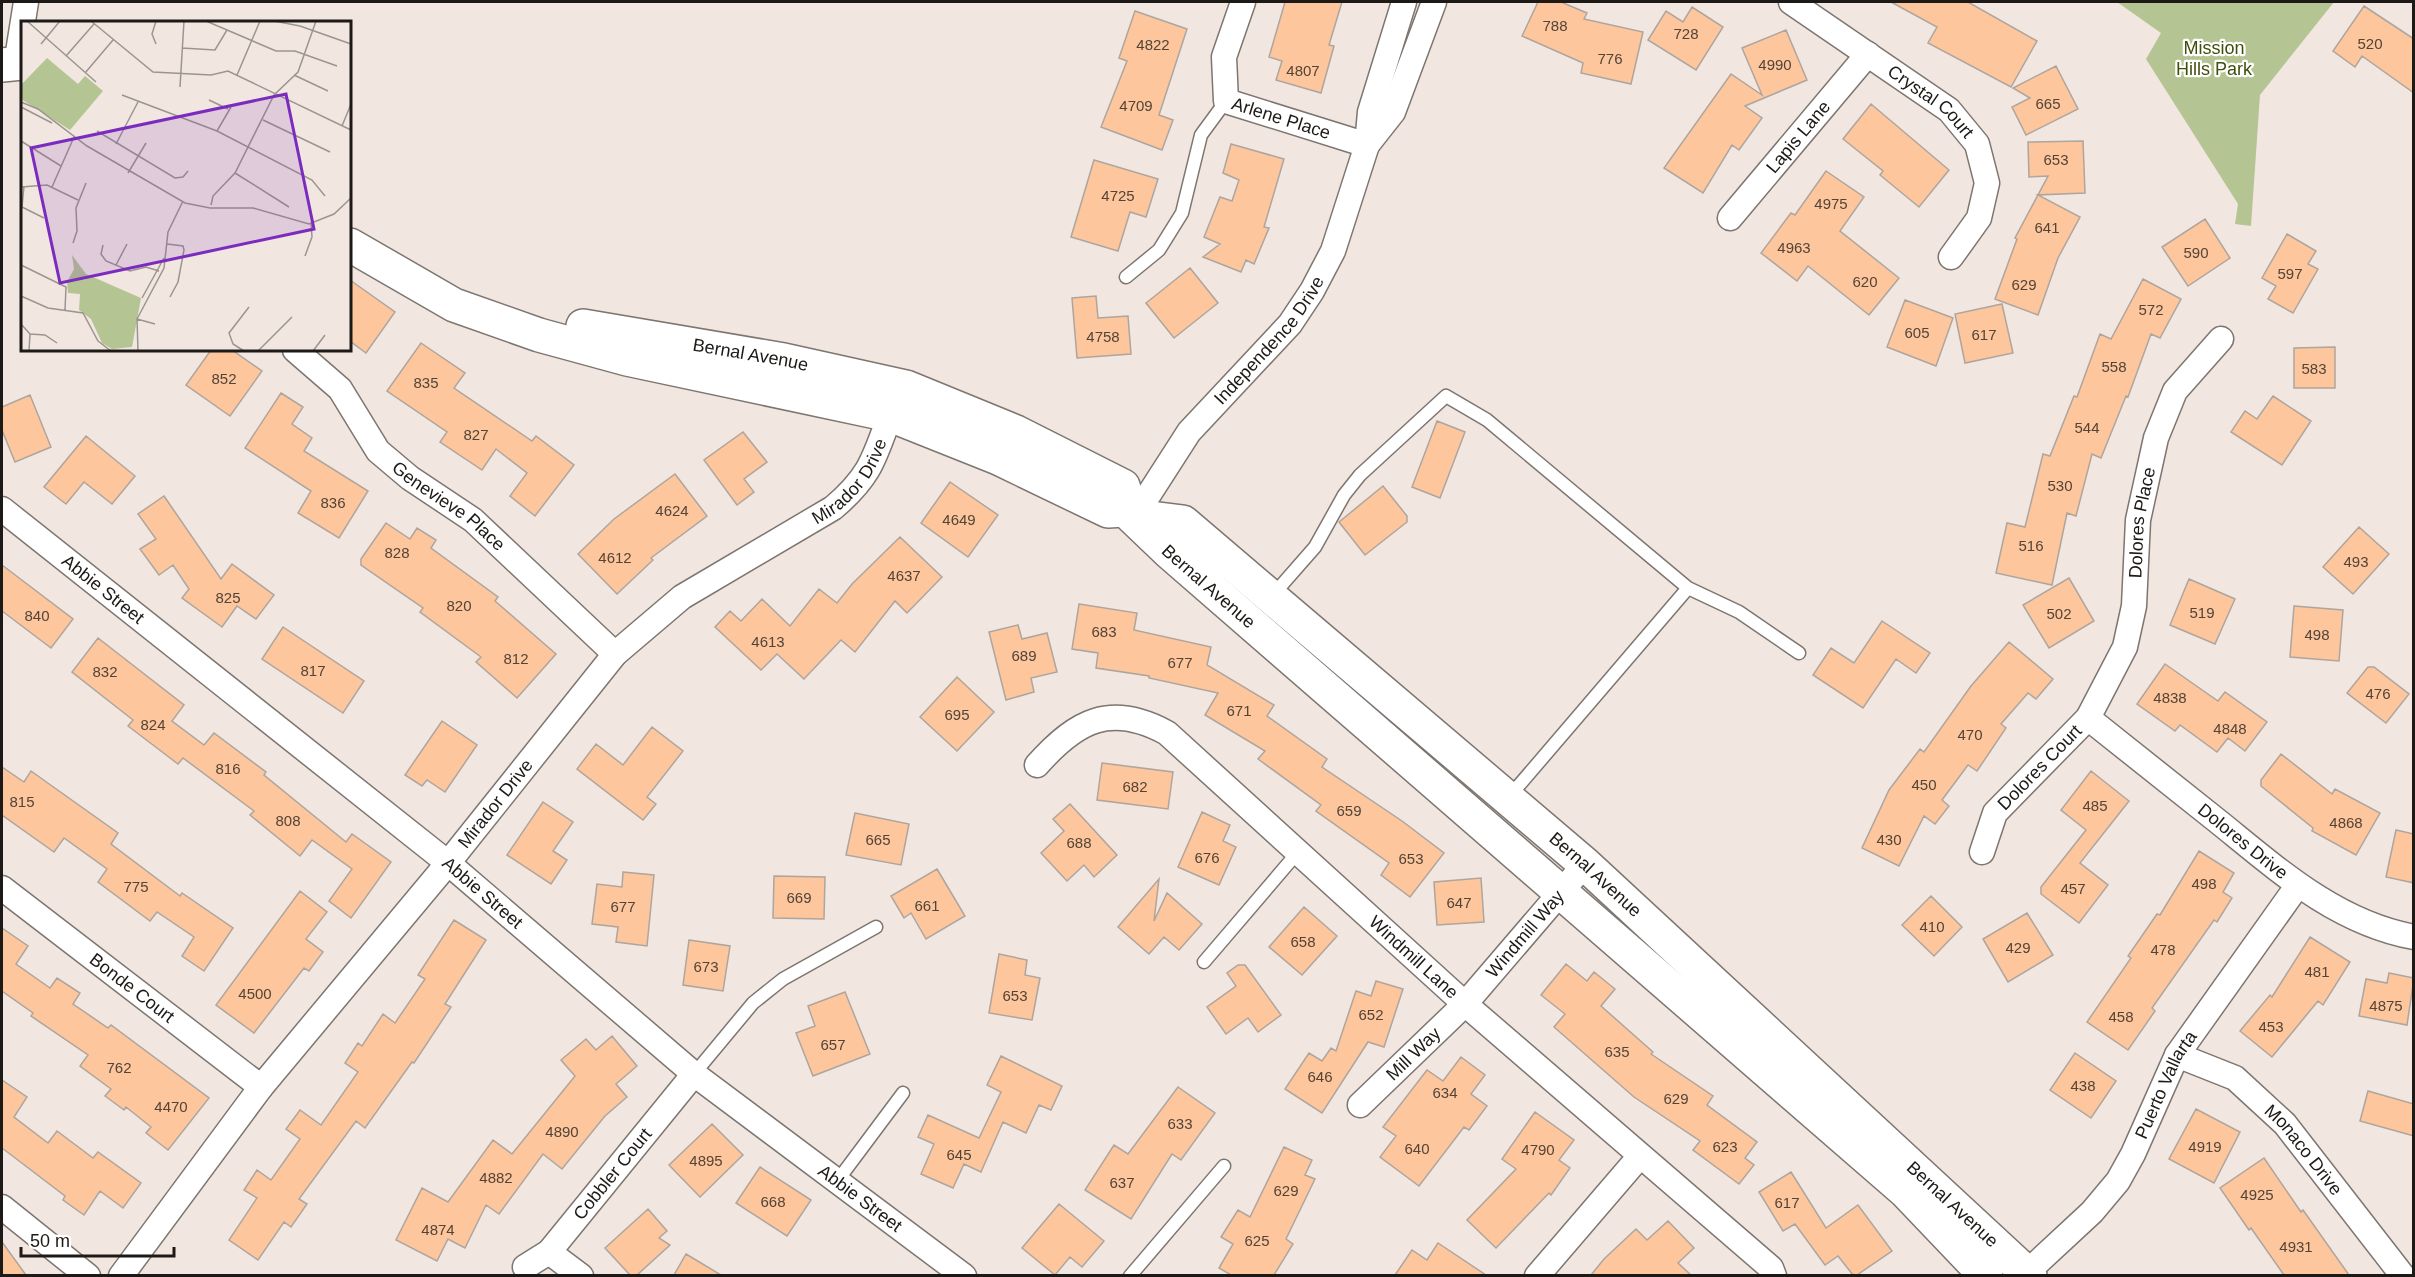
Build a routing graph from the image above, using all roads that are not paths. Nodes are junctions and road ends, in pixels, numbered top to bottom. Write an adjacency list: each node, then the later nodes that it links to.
1 (26, 2): 6 (street)
2 (1243, 2): 10 (street, Arlene Place)
3 (1404, 2): 11 (street, Independence Drive)
4 (1434, 2): 11 (street, Independence Drive)
5 (1791, 2): 8 (street, Crystal Court)
6 (23, 21)
7 (21, 34): 9 (street)
8 (1868, 54): 12 (street, Lapis Lane); 15 (street, Crystal Court)
9 (16, 65)
10 (1226, 101): 11 (street, Arlene Place); 16 (lane)
11 (1367, 145): 21 (street, Independence Drive)
12 (1730, 218)
13 (351, 230): 21 (main road, Bernal Avenue)
14 (351, 246): 19 (main road, Bernal Avenue)
15 (1951, 257)
16 (1126, 277)
17 (2221, 339): 26 (street, Dolores Place)
18 (296, 351): 25 (street, Genevieve Place)
19 (890, 415): 21 (main road, Bernal Avenue); 25 (street, Mirador Drive)
20 (2, 509): 31 (street, Abbie Street)
21 (1130, 513): 23 (main road, Bernal Avenue); 35 (main road, Bernal Avenue)
22 (1688, 588): 23 (lane); 24 (lane); 28 (lane)
23 (1271, 597): 28 (main road, Bernal Avenue)
24 (1799, 653)
25 (615, 654): 31 (street, Mirador Drive)
26 (2088, 718): 30 (street, Dolores Court); 33 (street, Dolores Drive)
27 (1036, 765): 29 (street, Windmill Lane)
28 (1508, 798): 32 (main road, Bernal Avenue)
29 (1298, 852): 38 (lane); 39 (street, Windmill Lane)
30 (1982, 852)
31 (448, 862): 41 (street, Abbie Street); 42 (street, Mirador Drive)
32 (1585, 864): 35 (street, Windmill Way); 51 (main road, Bernal Avenue)
33 (2298, 885): 37 (street, Dolores Drive); 40 (street, Puerto Vallarta)
34 (2, 888): 42 (street, Bonde Court)
35 (1560, 891): 39 (street, Windmill Way); 59 (main road, Bernal Avenue)
36 (876, 927): 41 (lane)
37 (2414, 937)
38 (1204, 962)
39 (1466, 1004): 44 (street, Mill Way); 45 (street, Windmill Lane)
40 (2177, 1055): 51 (street, Puerto Vallarta); 60 (street, Monaco Drive)
41 (694, 1074): 47 (street, Abbie Street); 49 (street, Cobbler Court)
42 (261, 1087): 53 (street, Mirador Drive)
43 (903, 1092): 47 (lane)
44 (1360, 1105)
45 (1640, 1156): 57 (street); 58 (street, Windmill Lane)
46 (1224, 1166): 56 (lane)
47 (838, 1180): 55 (street, Abbie Street)
48 (2, 1208): 52 (street)
49 (549, 1252): 50 (street, Cobbler Court); 54 (street)
50 (525, 1267)
51 (2027, 1274)
52 (88, 1275)
53 (121, 1275)
54 (580, 1275)
55 (964, 1275)
56 (1130, 1275)
57 (1537, 1275)
58 (1774, 1275)
59 (1986, 1275)
60 (2403, 1275)

